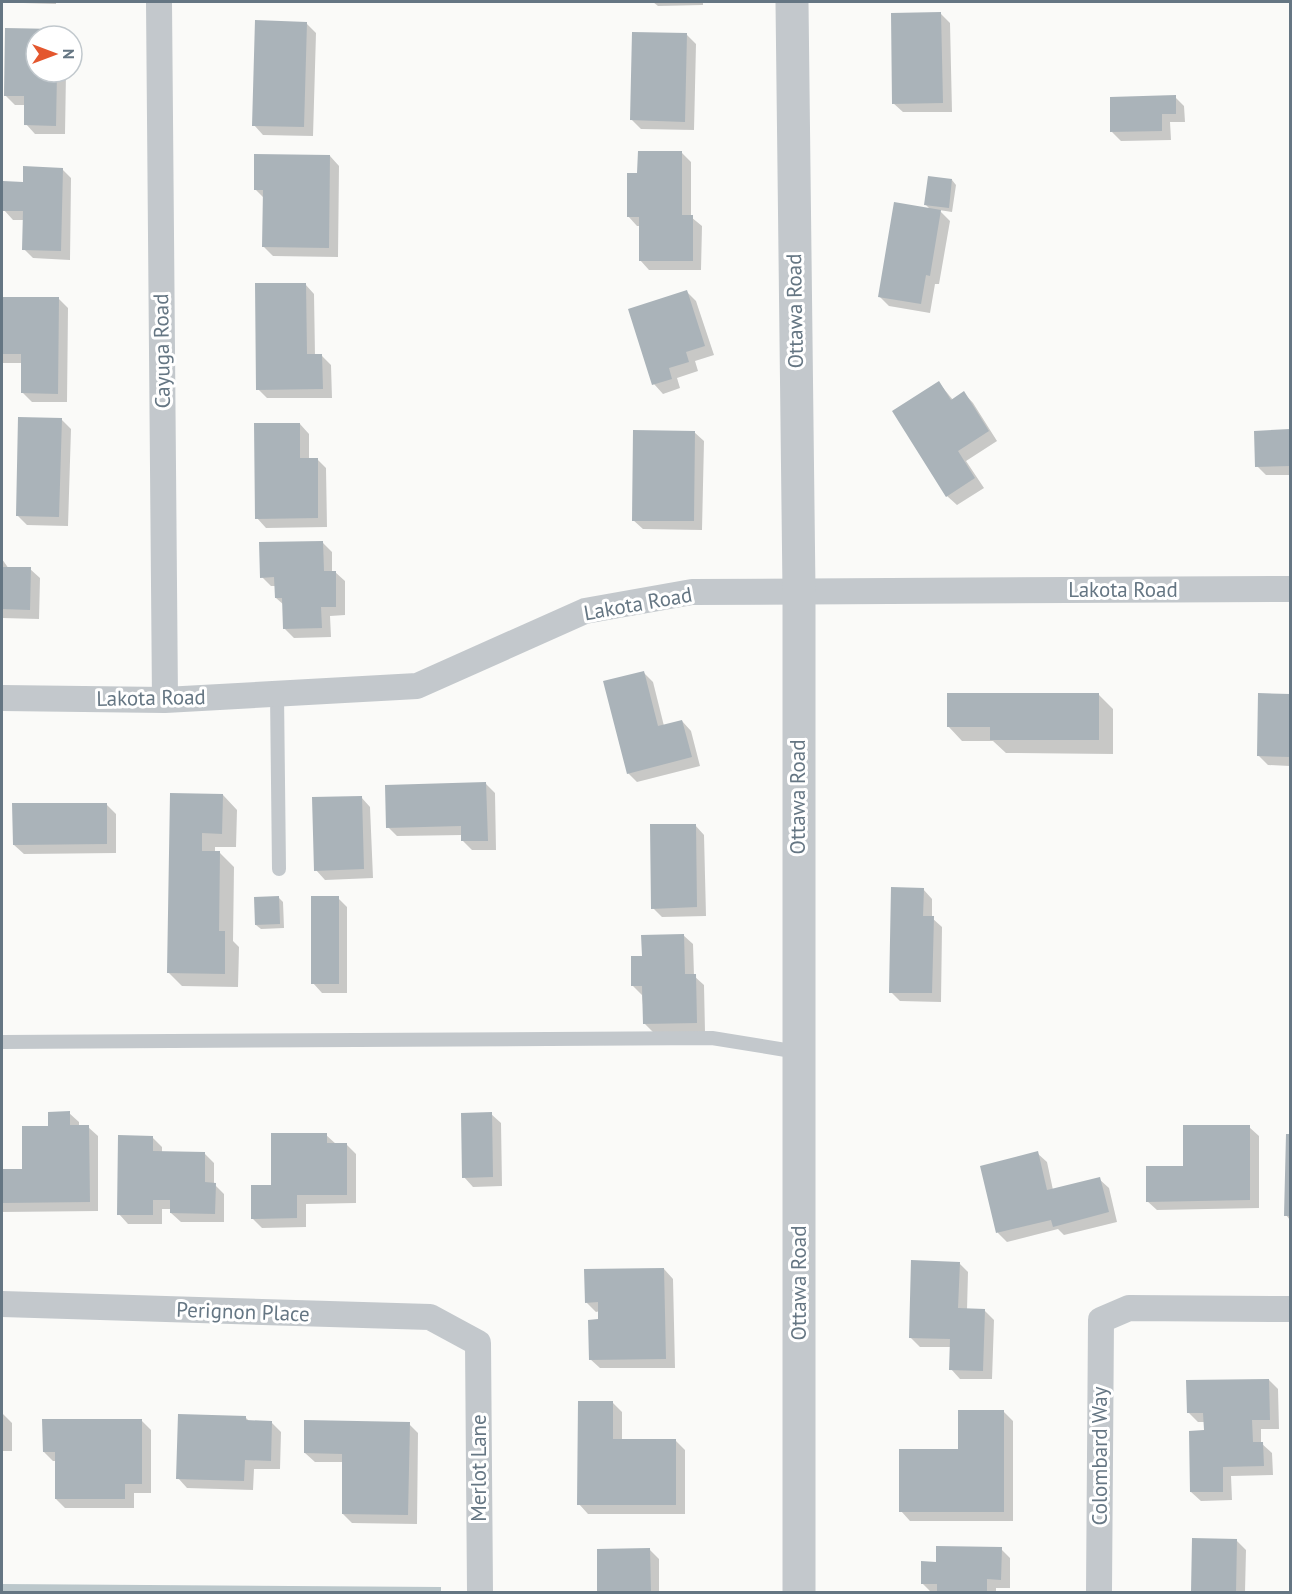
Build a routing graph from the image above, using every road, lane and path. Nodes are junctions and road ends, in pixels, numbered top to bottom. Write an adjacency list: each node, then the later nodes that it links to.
1 (159, 2): 7 (street, Cayuga Road)
2 (792, 2): 4 (street, Ottawa Road)
3 (1290, 589): 4 (street, Lakota Road)
4 (799, 591): 5 (street, Lakota Road); 10 (street, Ottawa Road)
5 (277, 694): 7 (street, Lakota Road); 8 (lane)
6 (2, 698): 7 (street, Lakota Road)
7 (165, 700)
8 (279, 869)
9 (2, 1042): 10 (lane)
10 (798, 1052): 15 (street, Ottawa Road)
11 (2, 1304): 13 (street, Perignon Place)
12 (1290, 1309): 16 (street, Colombard Way)
13 (478, 1343): 14 (street, Merlot Lane)
14 (480, 1593)
15 (799, 1593)
16 (1099, 1593)

